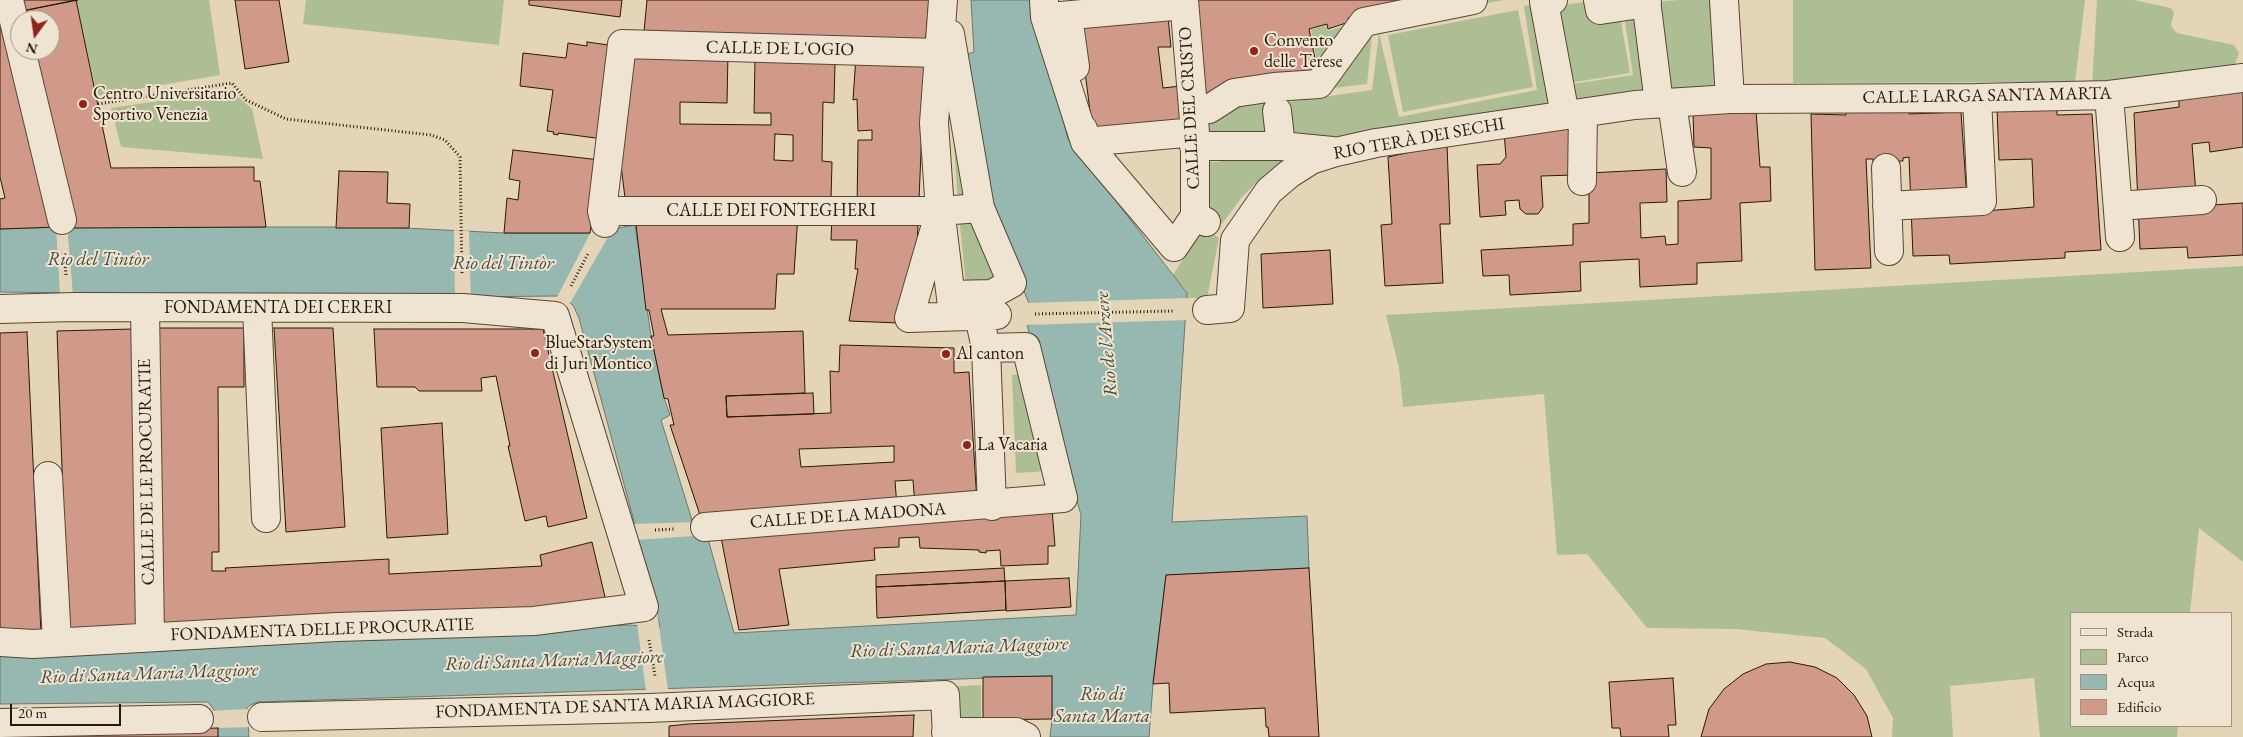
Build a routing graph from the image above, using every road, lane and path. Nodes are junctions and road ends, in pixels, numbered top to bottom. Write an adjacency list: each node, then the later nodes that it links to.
1 (944, 0): 9 (street)
2 (1473, 0): 13 (street)
3 (1553, 0): 19 (street)
4 (1598, 0): 6 (street)
5 (1724, 0): 15 (street)
6 (1646, 1): 16 (street)
7 (1184, 3): 8 (street); 22 (street, CALLE DEL CRISTO)
8 (1052, 11): 23 (street)
9 (946, 52): 20 (street); 21 (street); 34 (street, CALLE DE L'OGIO)
10 (24, 60): 35 (street)
11 (2236, 74): 12 (street, CALLE LARGA SANTA MARTA)
12 (2102, 89): 14 (street, CALLE LARGA SANTA MARTA); 31 (street)
13 (1276, 98): 18 (street); 24 (street)
14 (1977, 98): 15 (street, CALLE LARGA SANTA MARTA); 30 (street)
15 (1730, 99): 16 (street, RIO TERÀ DEI SECHI)
16 (1665, 103): 19 (street, RIO TERÀ DEI SECHI); 27 (street)
17 (98, 104): 43 (path)
18 (1209, 109)
19 (1574, 114): 25 (street, RIO TERÀ DEI SECHI); 28 (street)
20 (966, 122): 21 (street); 32 (street)
21 (934, 123): 33 (street)
22 (1194, 139): 23 (street); 24 (street); 36 (street, CALLE DEL CRISTO)
23 (1084, 142): 36 (street)
24 (1281, 146): 25 (street)
25 (1336, 152): 36 (street, RIO TERÀ DEI SECHI)
26 (1886, 168): 30 (street)
27 (1682, 172)
28 (1582, 181)
29 (2202, 200): 31 (street)
30 (1887, 206): 38 (street)
31 (2118, 206): 37 (street)
32 (980, 208): 33 (street, CALLE DEI FONTEGHERI); 39 (street)
33 (940, 211): 34 (street, CALLE DEI FONTEGHERI); 39 (street); 39 (street)
34 (609, 215): 46 (path)
35 (64, 219): 40 (path)
36 (1214, 227): 45 (street, RIO TERÀ DEI SECHI)
37 (2120, 237)
38 (1889, 251)
39 (974, 303): 45 (path); 47 (street); 49 (street)
40 (68, 308): 41 (street, FONDAMENTA DEI CERERI); 44 (street, FONDAMENTA DEI CERERI)
41 (145, 308): 42 (street, FONDAMENTA DEI CERERI); 54 (street, CALLE DE LE PROCURATIE)
42 (257, 308): 43 (street, FONDAMENTA DEI CERERI); 50 (street)
43 (463, 308): 46 (street, FONDAMENTA DEI CERERI)
44 (0, 309)
45 (1207, 310)
46 (555, 316): 52 (street)
47 (986, 355): 49 (street); 49 (street, CALLE DE LA MADONA)
48 (48, 476): 56 (street)
49 (996, 499): 51 (street, CALLE DE LA MADONA)
50 (266, 518)
51 (705, 527): 52 (path)
52 (622, 532): 53 (street)
53 (644, 607): 54 (street, FONDAMENTA DELLE PROCURATIE); 57 (path)
54 (150, 637): 56 (street, FONDAMENTA DELLE PROCURATIE)
55 (0, 642): 56 (street, FONDAMENTA DELLE PROCURATIE)
56 (57, 642)
57 (660, 707): 58 (street, FONDAMENTA DE SANTA MARIA MAGGIORE); 61 (street, FONDAMENTA DE SANTA MARIA MAGGIORE)
58 (262, 717)
59 (199, 719): 60 (street)
60 (0, 723)
61 (947, 734): 62 (street)
62 (1026, 737)

